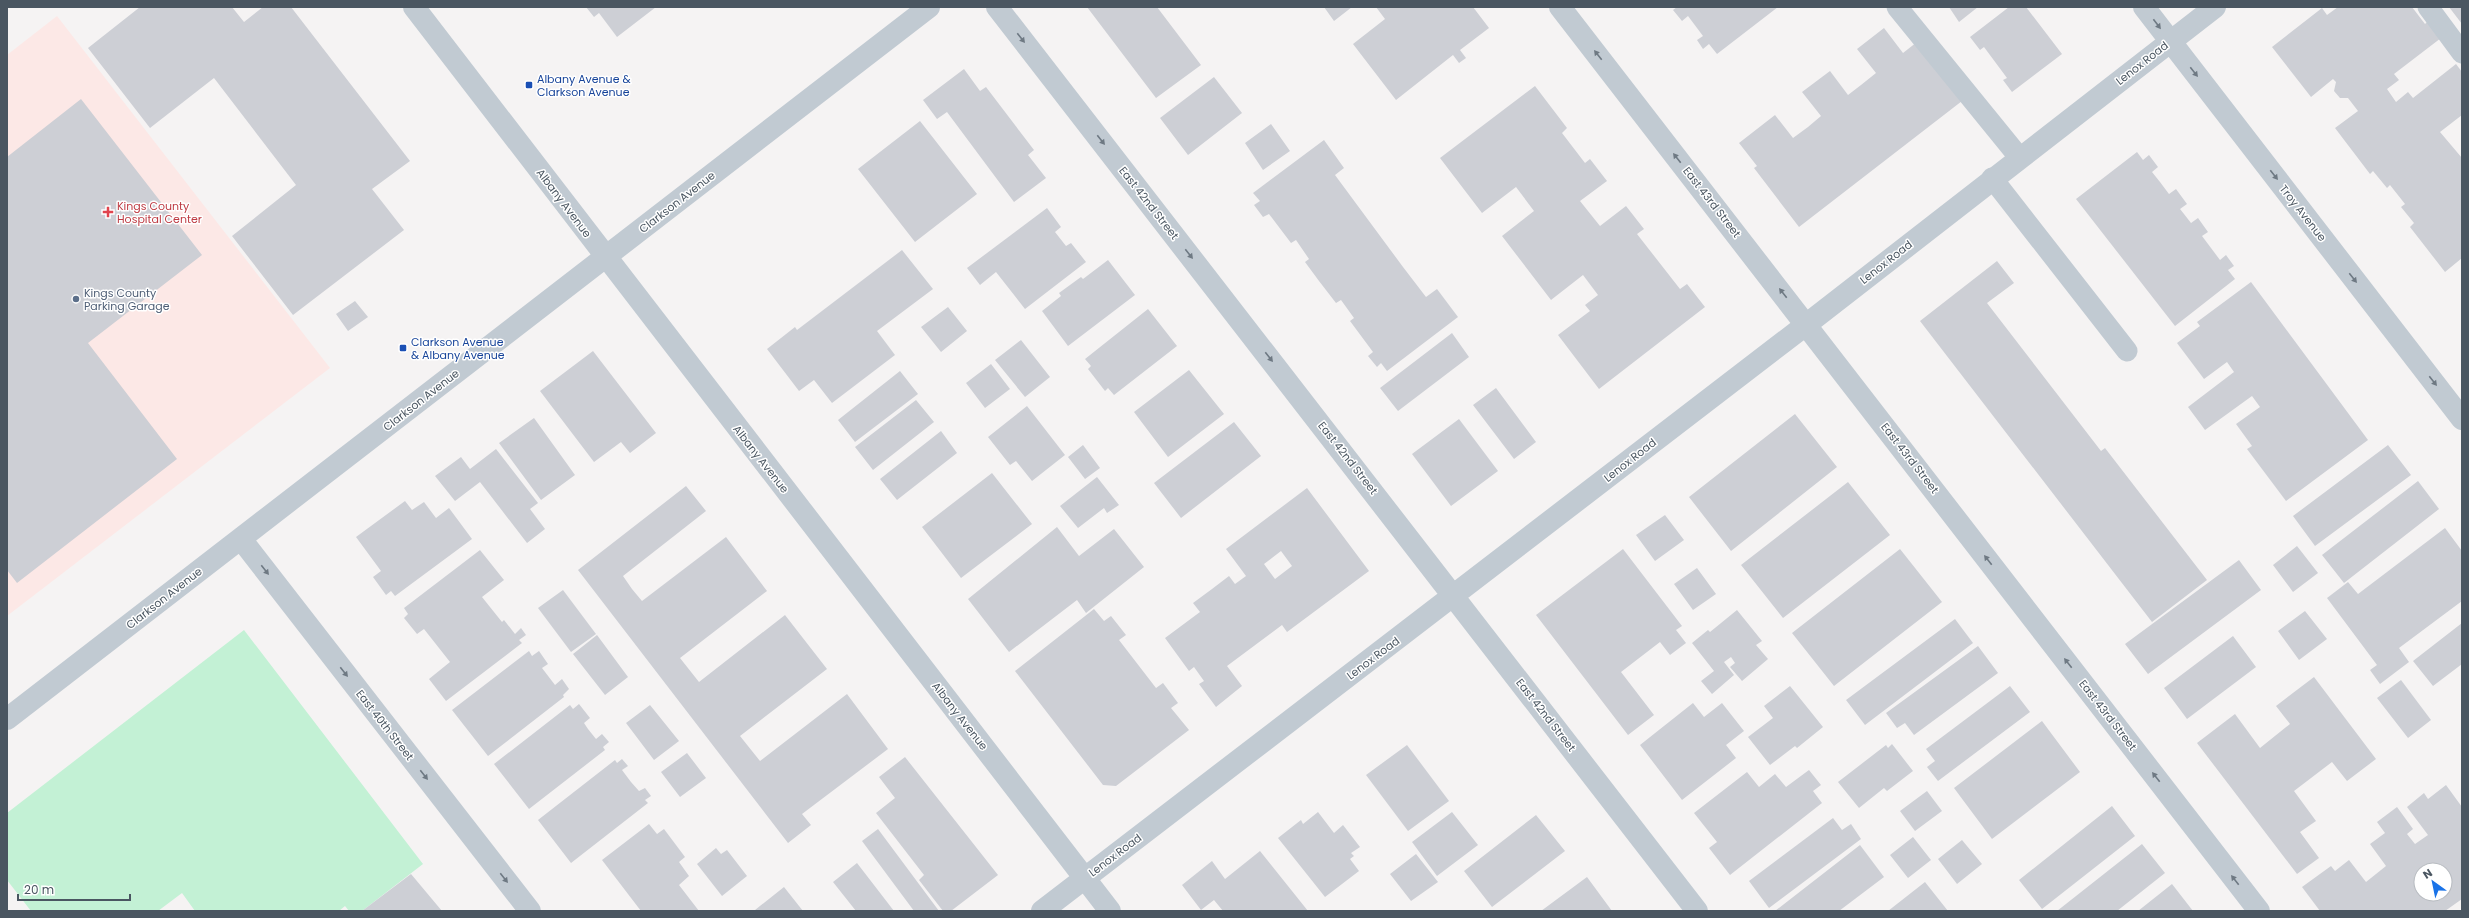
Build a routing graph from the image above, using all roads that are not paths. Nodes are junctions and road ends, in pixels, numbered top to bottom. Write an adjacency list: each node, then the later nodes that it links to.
1 (414, 7): 13 (street, Albany Avenue)
2 (929, 7): 13 (street, Clarkson Avenue)
3 (997, 7): 18 (street, East 42nd Street, one-way to 18)
4 (1560, 7): 14 (street, East 43rd Street, one-way to 4)
5 (1897, 7): 11 (lane)
6 (2144, 7): 9 (street, Troy Avenue, one-way to 9)
7 (2215, 7): 9 (street, Lenox Road)
8 (2428, 7): 10 (lane)
9 (2170, 41): 11 (street, Lenox Road); 16 (street, Troy Avenue, one-way to 16)
10 (2462, 53)
11 (2019, 157): 12 (street, Lenox Road)
12 (1992, 178): 14 (street, Lenox Road); 15 (lane)
13 (605, 257): 17 (street, Clarkson Avenue); 20 (street, Albany Avenue)
14 (1807, 324): 18 (street, Lenox Road); 25 (street, East 43rd Street, one-way to 14)
15 (2127, 351)
16 (2462, 419)
17 (241, 539): 19 (street, Clarkson Avenue); 21 (street, East 40th Street, one-way to 21)
18 (1454, 596): 20 (street, Lenox Road); 24 (street, East 42nd Street)
19 (7, 719)
20 (1085, 878): 22 (street, Lenox Road); 23 (street, Albany Avenue)
21 (530, 911)
22 (1042, 911)
23 (1110, 911)
24 (1697, 911)
25 (2259, 911)

